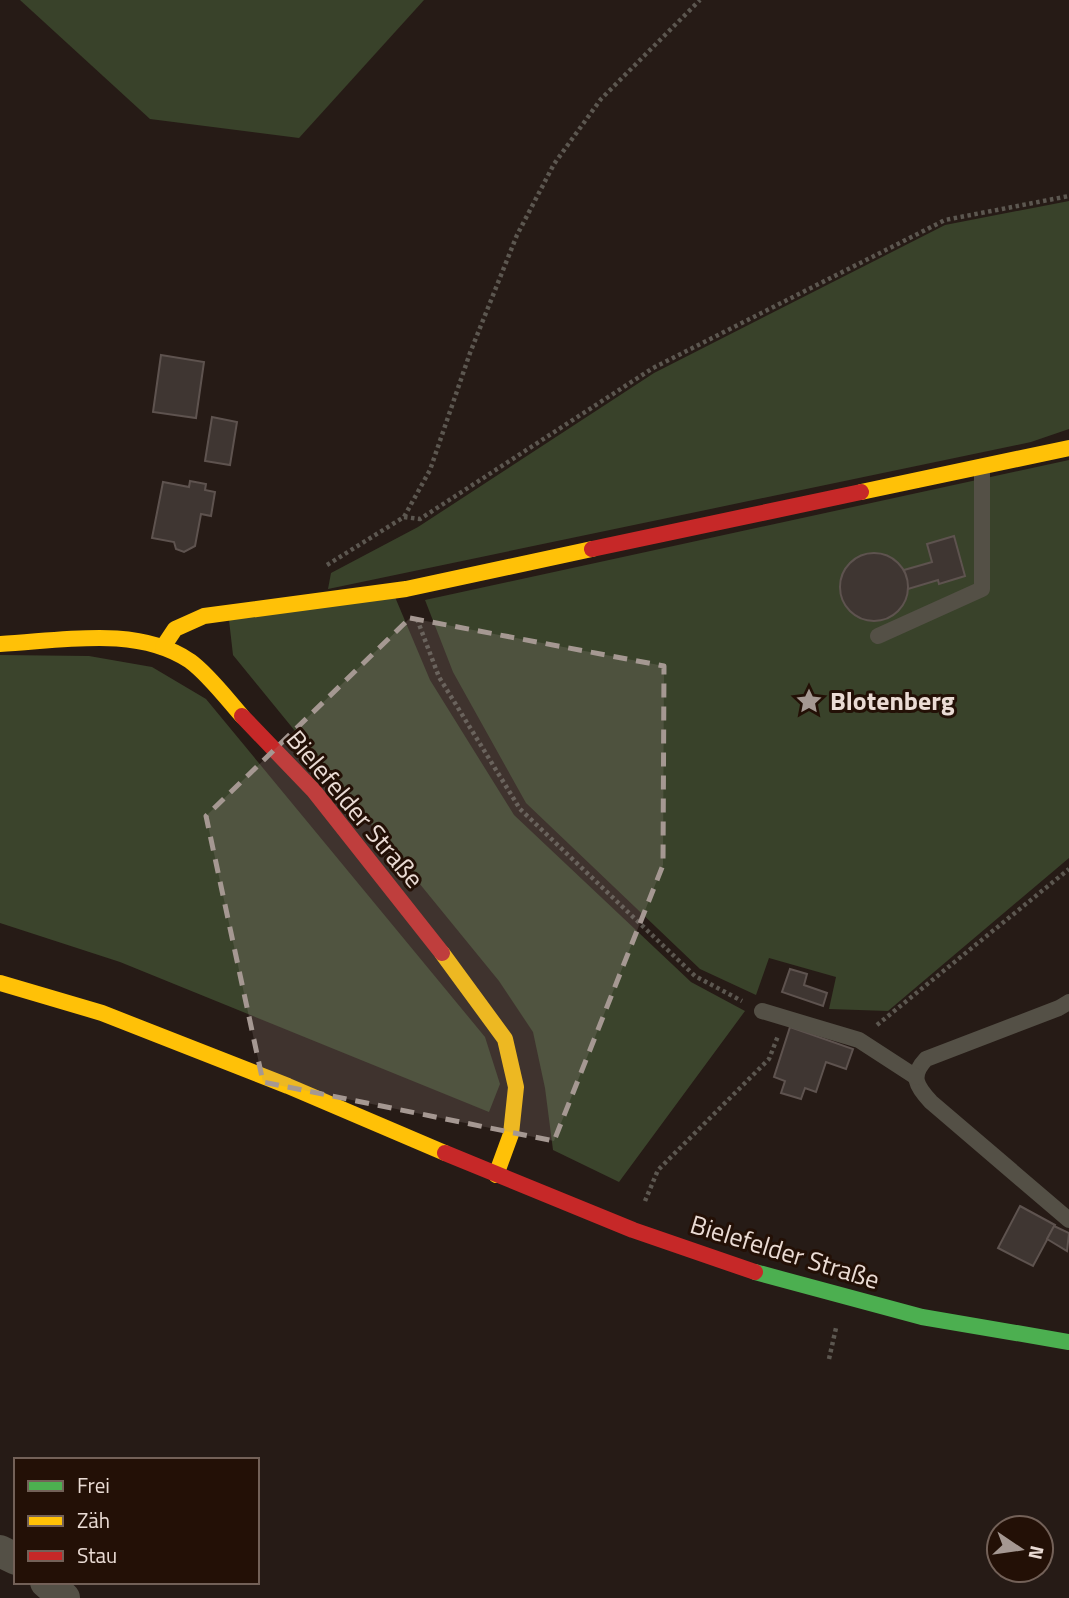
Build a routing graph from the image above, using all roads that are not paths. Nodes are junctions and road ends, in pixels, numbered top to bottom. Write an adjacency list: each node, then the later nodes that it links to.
1 (1069, 448): 2 (street)
2 (982, 468): 3 (lane); 5 (street)
3 (878, 636)
4 (0, 644): 5 (street, Bielefelder Straße)
5 (163, 647): 10 (street, Bielefelder Straße)
6 (0, 983): 10 (street, Bielefelder Straße)
7 (1069, 1002): 9 (lane)
8 (762, 1011): 9 (lane)
9 (916, 1077): 11 (lane)
10 (496, 1175): 12 (street, Bielefelder Straße)
11 (1069, 1220)
12 (1069, 1342)
13 (48, 1584): 14 (street)
14 (64, 1598)

